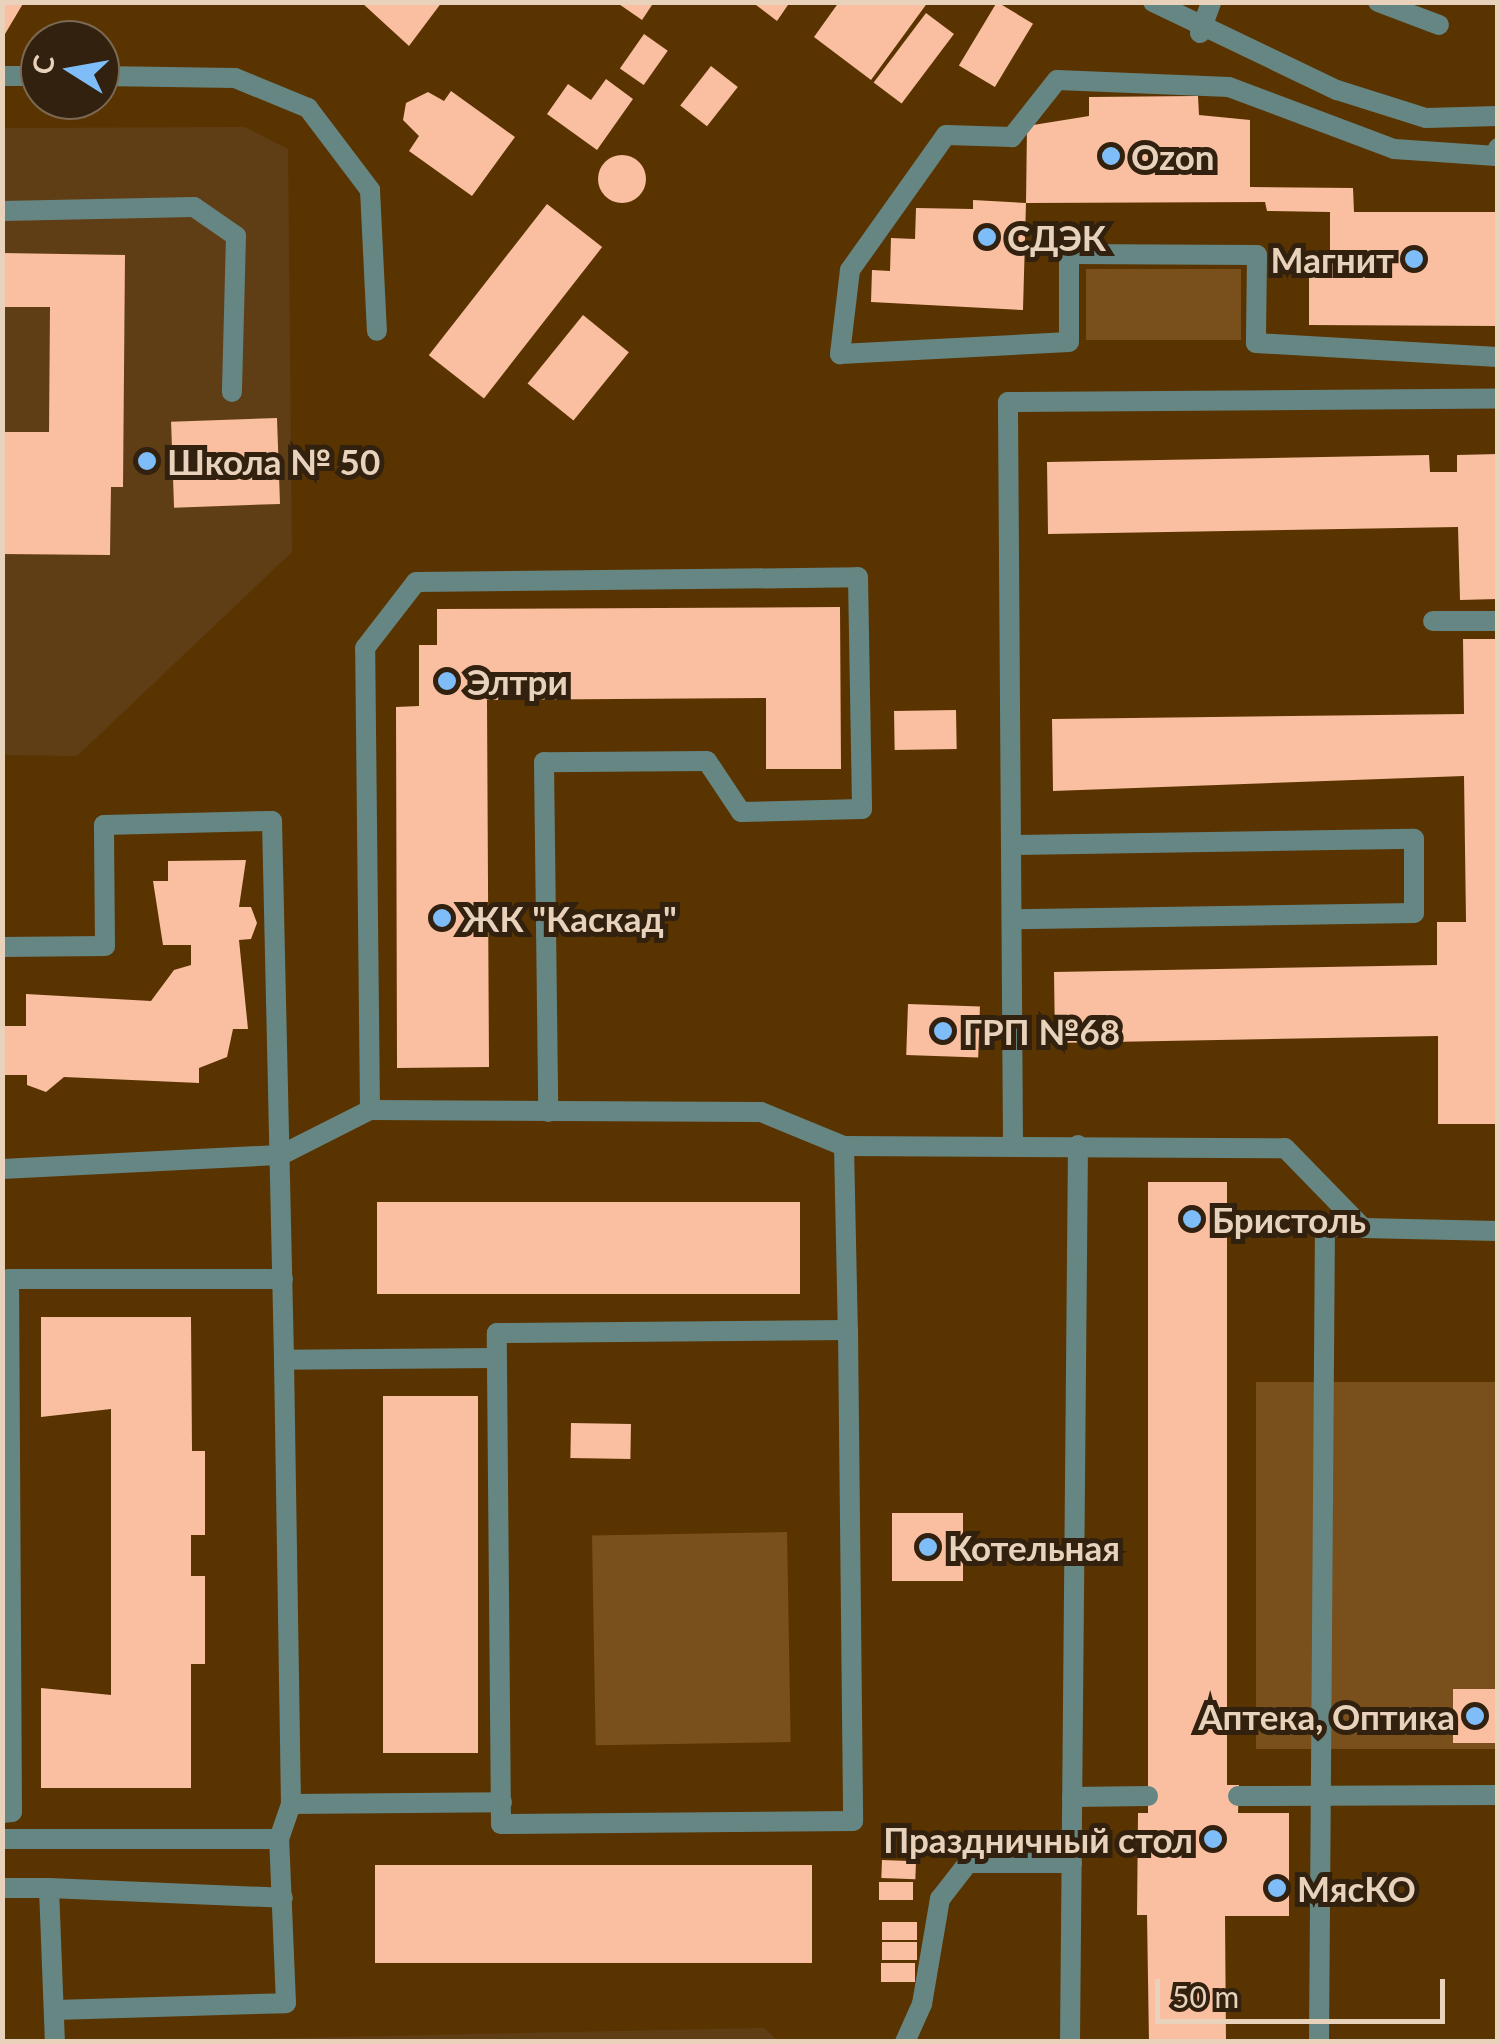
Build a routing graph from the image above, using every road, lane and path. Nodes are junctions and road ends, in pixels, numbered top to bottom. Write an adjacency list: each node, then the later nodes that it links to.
1 (1153, 2): 5 (street)
2 (1211, 2): 5 (street)
3 (1378, 2): 4 (street)
4 (1439, 25)
5 (1200, 32): 7 (street)
6 (120, 76): 10 (street)
7 (1498, 116)
8 (1498, 148): 11 (street)
9 (2, 210): 12 (street)
10 (377, 331)
11 (1498, 357)
12 (232, 392)
13 (1498, 399): 16 (street)
14 (1432, 621): 15 (street)
15 (1498, 621)
16 (1012, 846): 17 (street); 17 (street)
17 (1012, 919): 21 (street)
18 (2, 947): 24 (street)
19 (370, 1110): 20 (street); 20 (street); 24 (street)
20 (548, 1112): 23 (street)
21 (1013, 1144): 22 (street); 23 (street)
22 (1078, 1145): 26 (street); 33 (street)
23 (844, 1146): 29 (street)
24 (280, 1155): 25 (street); 28 (street)
25 (2, 1170)
26 (1363, 1228): 27 (street); 32 (street)
27 (1498, 1232)
28 (283, 1279): 31 (street); 39 (street)
29 (848, 1330): 30 (street); 37 (street)
30 (494, 1358): 31 (street); 37 (street)
31 (284, 1360): 38 (street)
32 (1321, 1794): 35 (street); 36 (street); 50 (street)
33 (1072, 1796): 34 (street); 42 (street)
34 (1148, 1796)
35 (1238, 1796)
36 (1498, 1796)
37 (502, 1802): 38 (street)
38 (291, 1804): 40 (street)
39 (2, 1813)
40 (279, 1839): 41 (street); 45 (street)
41 (2, 1840)
42 (1072, 1863): 48 (street); 49 (street)
43 (2, 1888): 44 (street)
44 (48, 1888): 45 (street); 46 (street)
45 (282, 1898): 46 (street)
46 (55, 2010): 47 (street)
47 (55, 2042)
48 (905, 2042)
49 (1070, 2042)
50 (1319, 2042)

